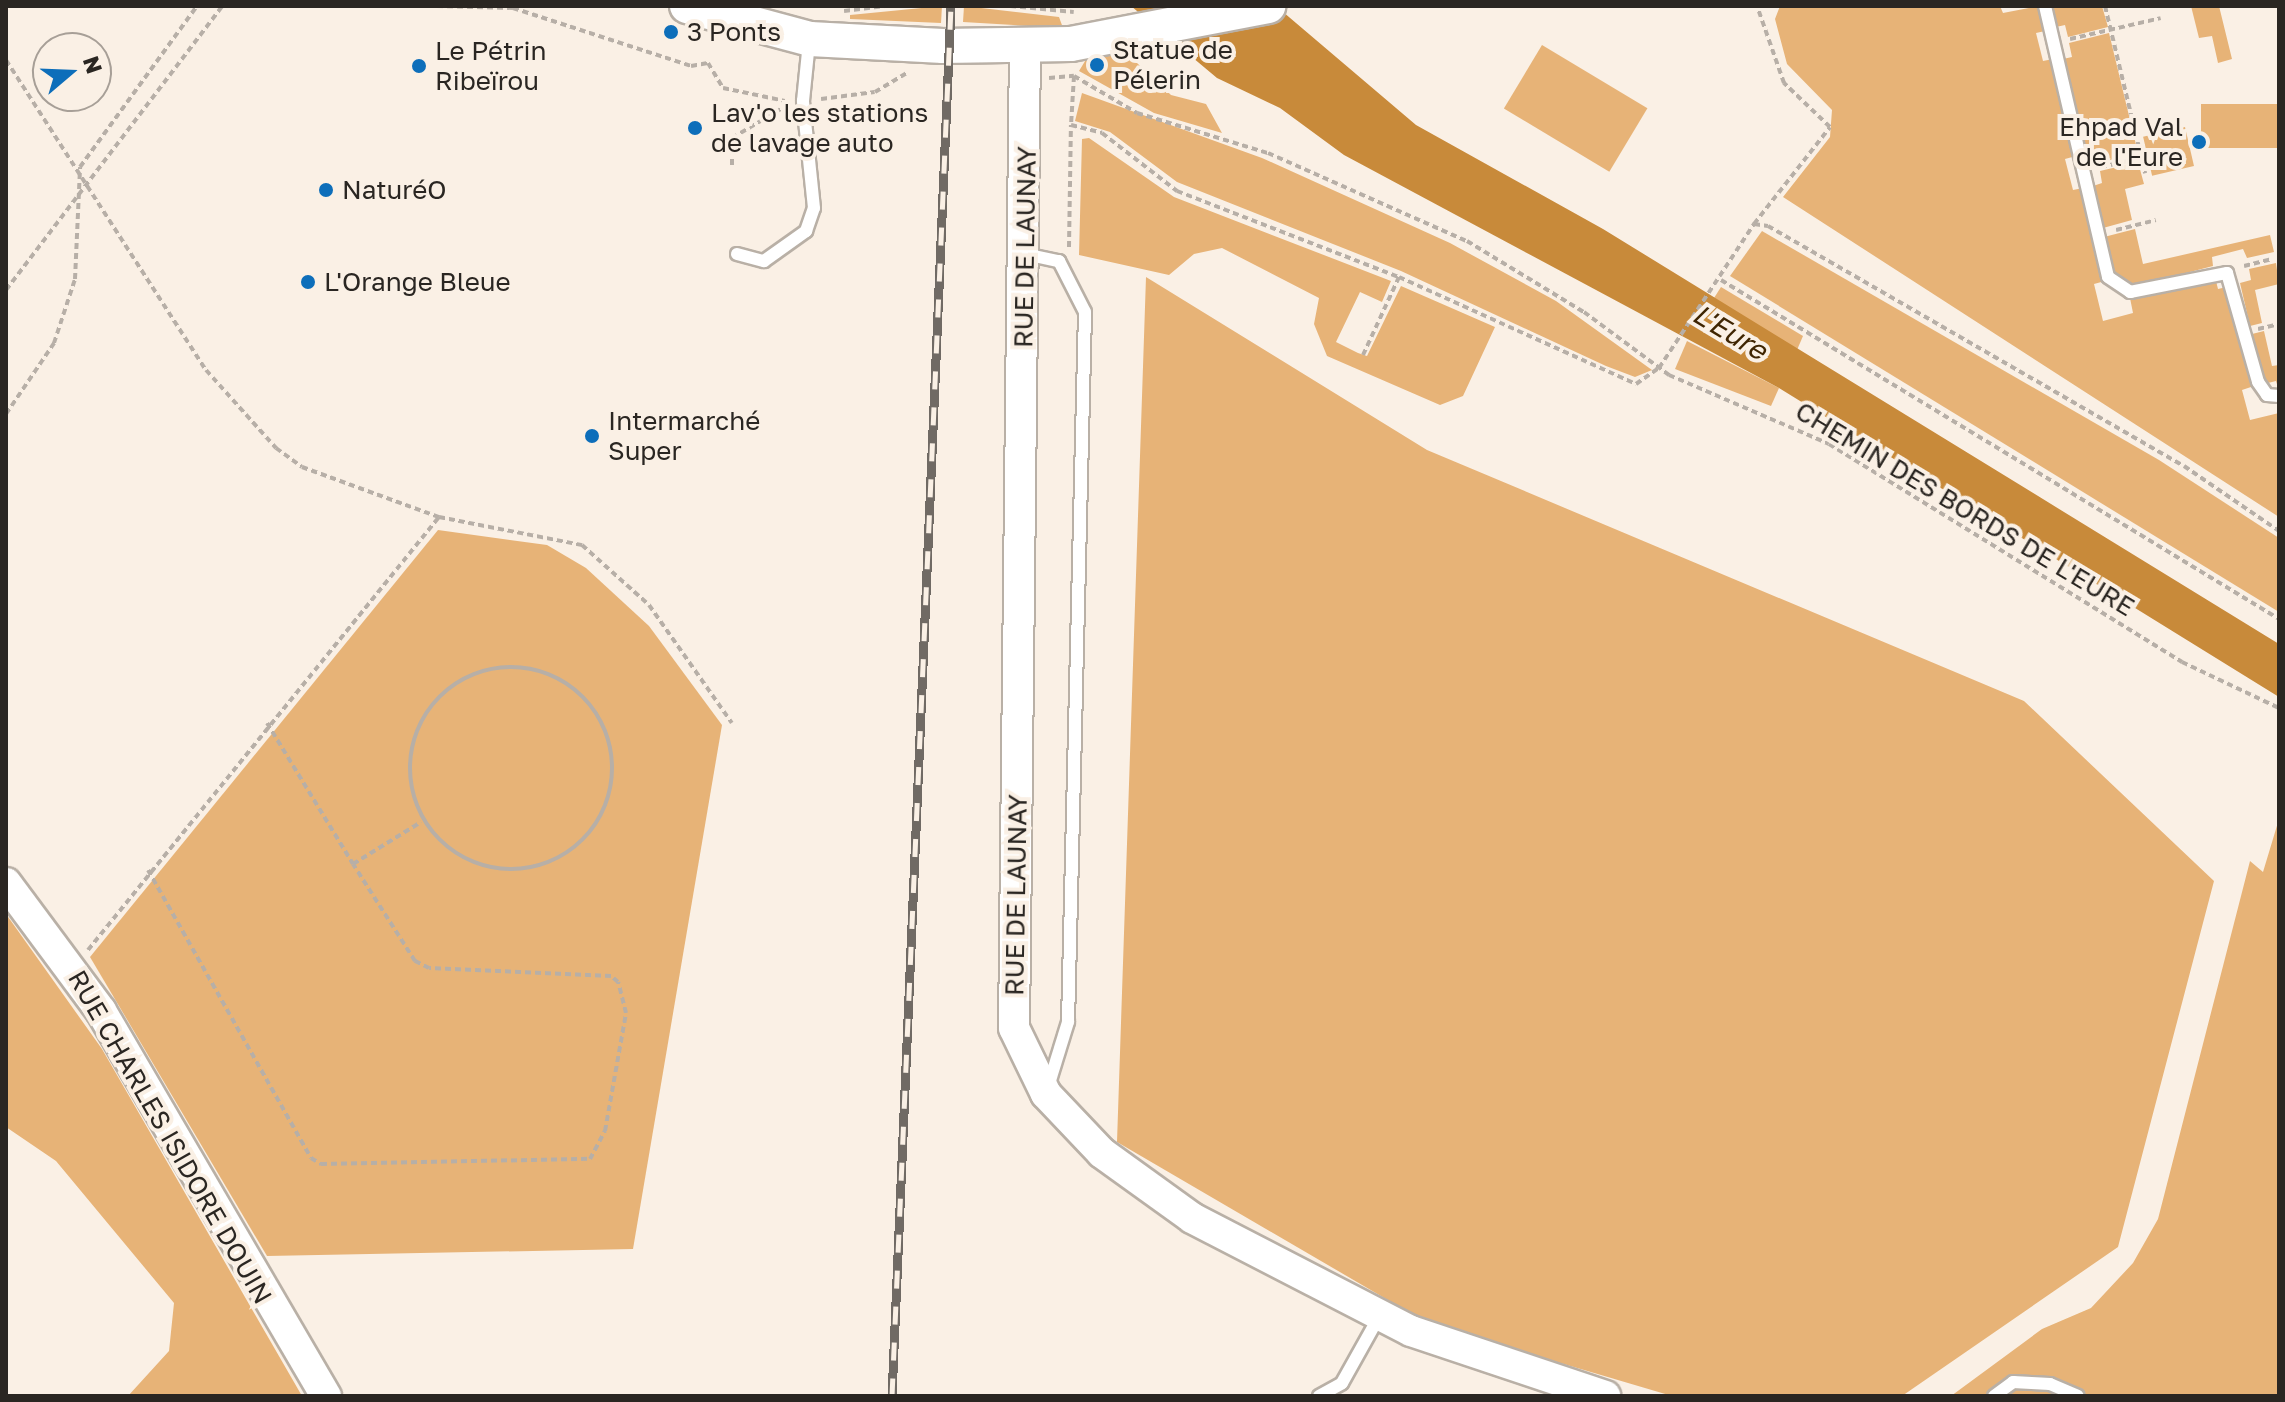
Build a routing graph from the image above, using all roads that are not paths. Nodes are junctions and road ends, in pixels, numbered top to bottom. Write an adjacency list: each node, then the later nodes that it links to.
1 (687, 6): 4 (main road)
2 (1268, 6): 5 (main road)
3 (2045, 6): 8 (lane)
4 (819, 26): 5 (main road); 6 (lane)
5 (1025, 45): 7 (street, RUE DE LAUNAY)
6 (737, 254)
7 (1025, 254): 10 (street, RUE DE LAUNAY); 10 (lane)
8 (2279, 396)
9 (6, 883): 12 (street, RUE CHARLES ISIDORE DOUIN)
10 (1046, 1094): 11 (street, RUE DE LAUNAY)
11 (1380, 1315): 13 (lane); 14 (street, RUE DE LAUNAY)
12 (326, 1396)
13 (1319, 1396)
14 (1605, 1396)
15 (1994, 1396): 16 (lane)
16 (2078, 1396)

